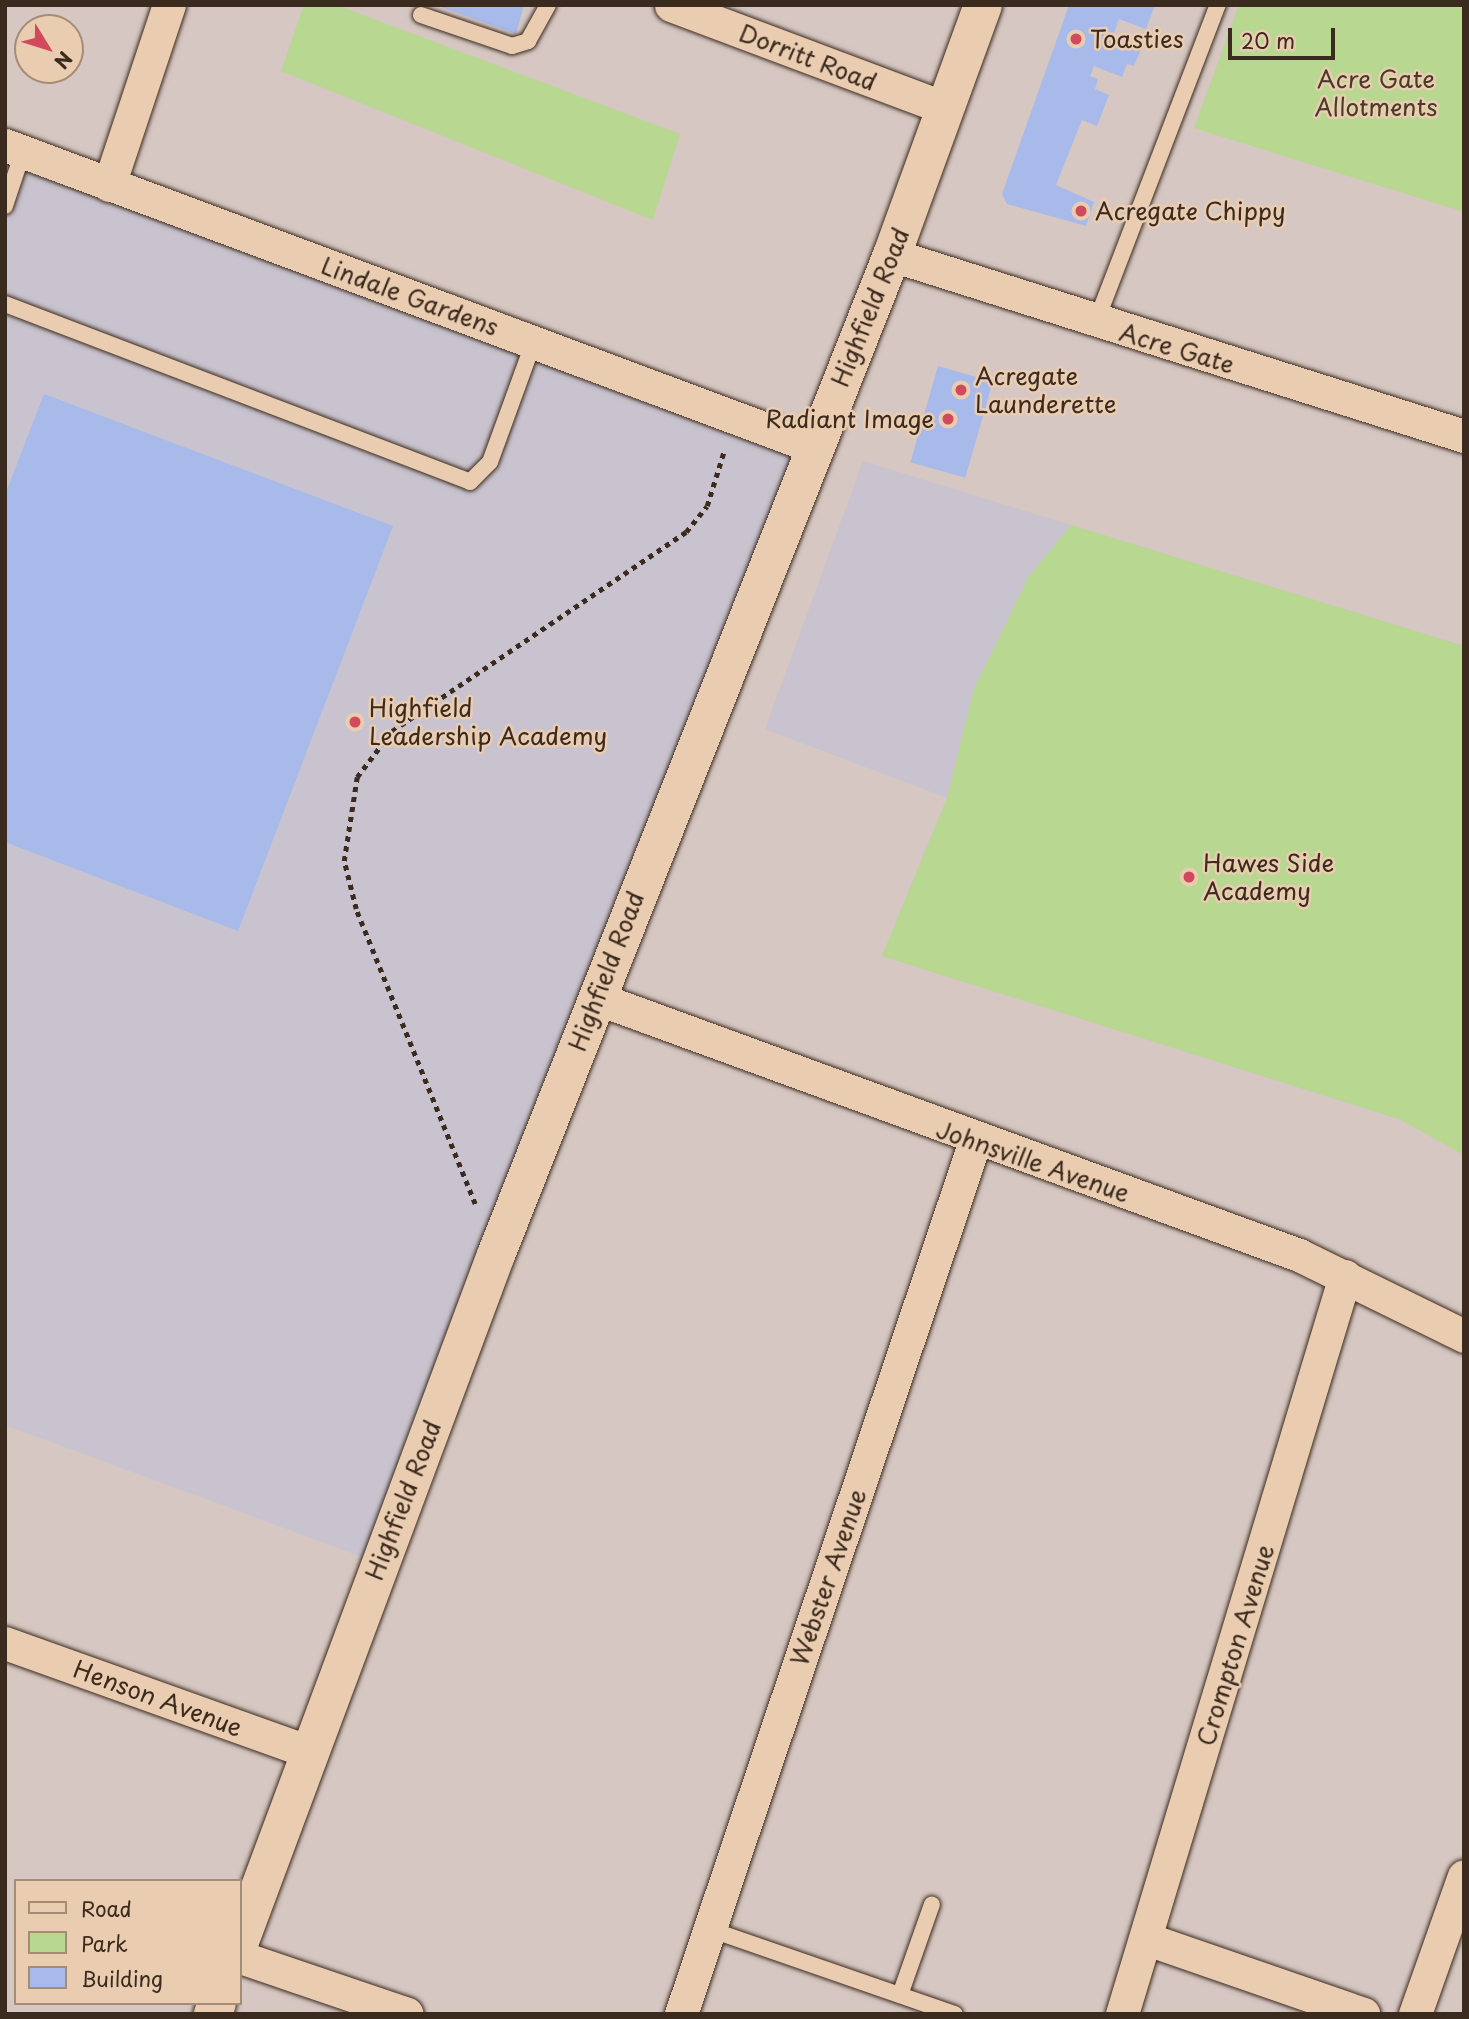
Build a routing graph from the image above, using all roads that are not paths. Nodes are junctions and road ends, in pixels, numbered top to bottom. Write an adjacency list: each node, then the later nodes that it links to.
1 (169, 5): 9 (street)
2 (548, 5): 6 (lane)
3 (671, 5): 7 (street, Dorritt Road)
4 (983, 5): 7 (street, Highfield Road)
5 (1218, 5): 13 (lane)
6 (421, 15)
7 (945, 108): 11 (street, Highfield Road)
8 (14, 149): 9 (street, Lindale Gardens); 10 (lane)
9 (108, 185): 14 (street, Lindale Gardens)
10 (5, 206)
11 (892, 255): 13 (street, Acre Gate); 16 (street, Highfield Road)
12 (5, 304): 14 (lane)
13 (1096, 323): 15 (street, Acre Gate)
14 (534, 341): 16 (street, Lindale Gardens)
15 (1464, 436)
16 (814, 447): 17 (street, Highfield Road)
17 (596, 998): 18 (street, Johnsville Avenue); 22 (street, Highfield Road)
18 (975, 1141): 19 (street, Johnsville Avenue); 25 (street, Webster Avenue)
19 (1345, 1276): 20 (street, Johnsville Avenue); 27 (street, Crompton Avenue)
20 (1464, 1336)
21 (5, 1643): 22 (street, Henson Avenue)
22 (310, 1752): 26 (street, Highfield Road)
23 (1464, 1876): 35 (street)
24 (932, 1904): 29 (lane)
25 (709, 1929): 29 (lane); 31 (street, Webster Avenue)
26 (242, 1936)
27 (1147, 1939): 33 (street, Crompton Avenue); 34 (street)
28 (242, 1958): 30 (street)
29 (900, 1995): 32 (lane)
30 (407, 2014)
31 (681, 2014)
32 (954, 2014)
33 (1122, 2014)
34 (1363, 2014)
35 (1415, 2014)

